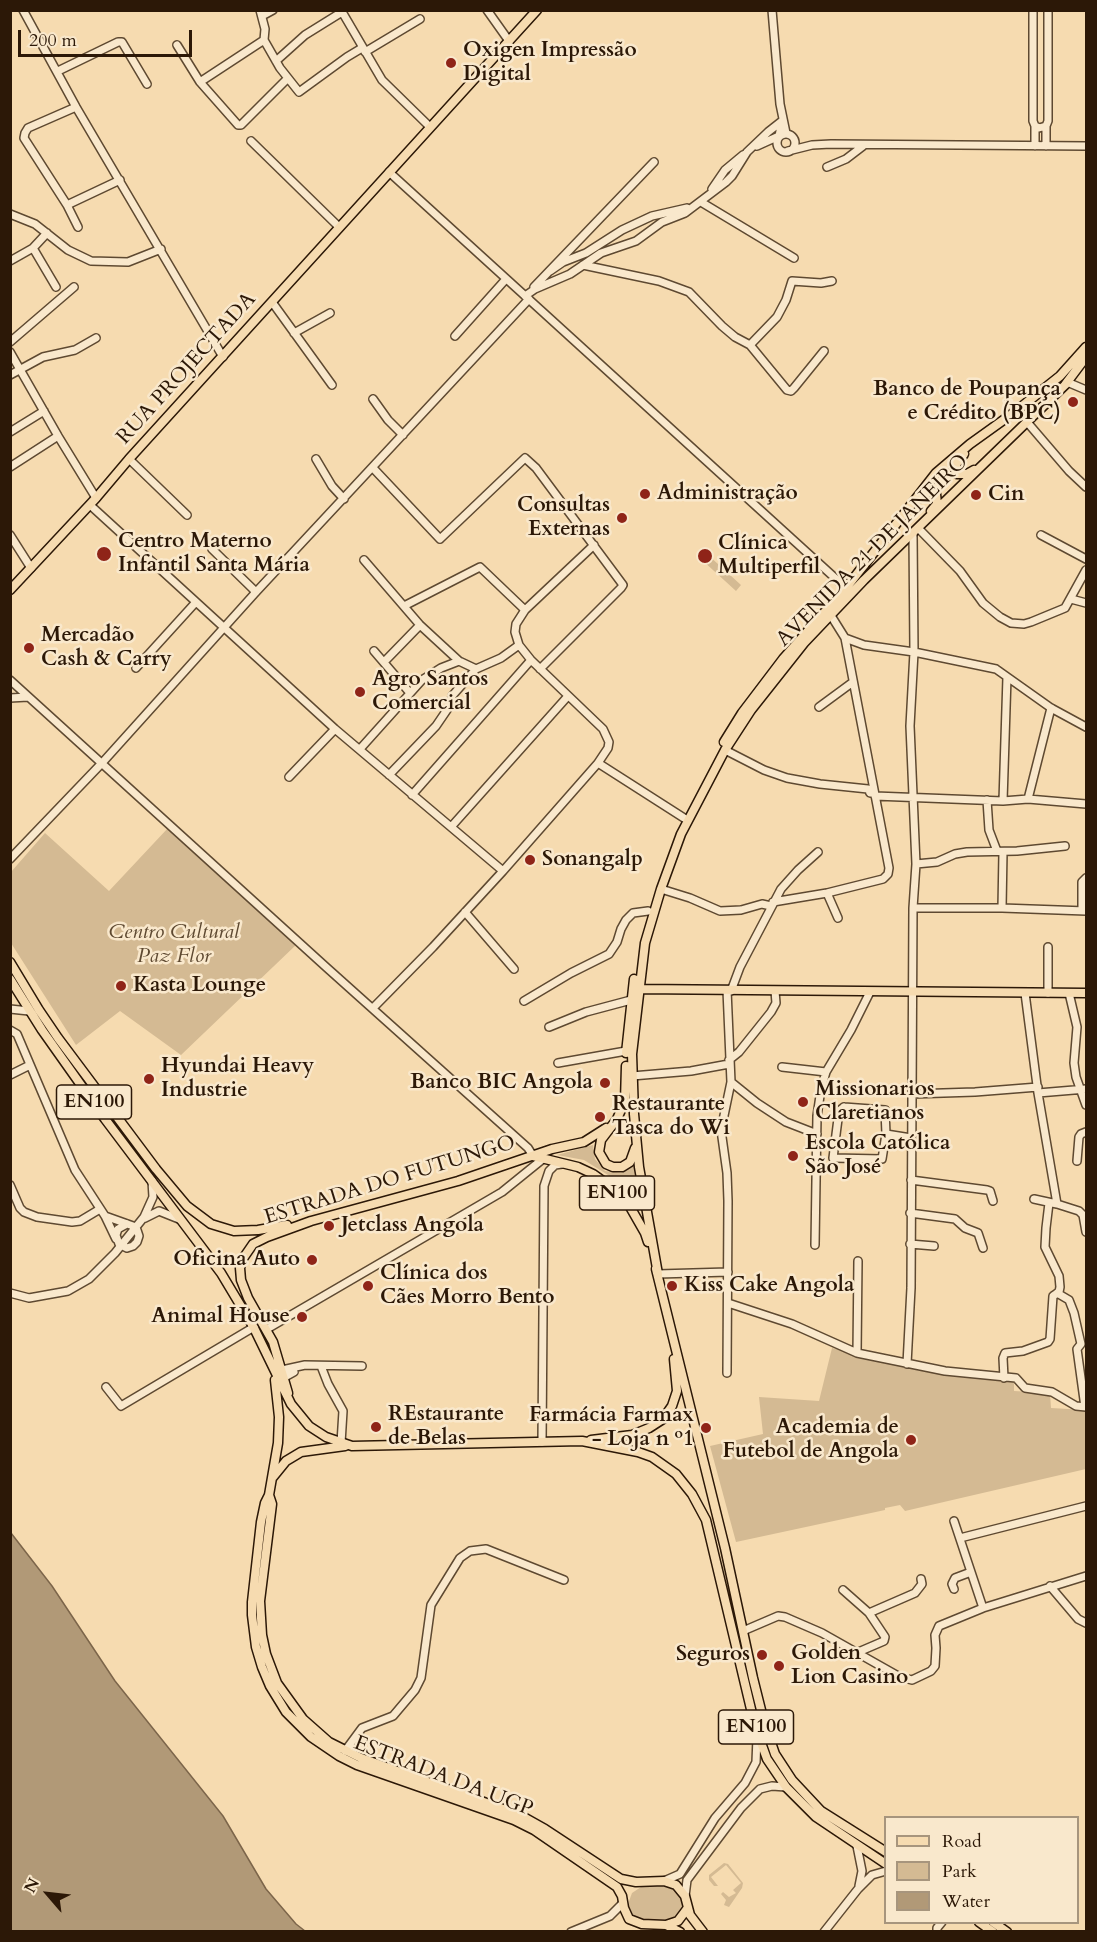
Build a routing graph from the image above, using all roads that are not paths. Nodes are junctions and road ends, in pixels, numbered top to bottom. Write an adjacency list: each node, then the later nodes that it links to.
1 (23, 10): 16 (street)
2 (273, 10): 9 (street)
3 (487, 10): 12 (street)
4 (537, 10): 12 (main road, RUA PROJECTADA)
5 (772, 10): 21 (street)
6 (1033, 10): 22 (street)
7 (1048, 10): 23 (street)
8 (342, 11): 14 (street); 15 (street)
9 (261, 13): 11 (street)
10 (420, 19): 14 (street)
11 (264, 40): 15 (street); 18 (street)
12 (509, 41): 24 (main road, RUA PROJECTADA)
13 (177, 45): 18 (street)
14 (364, 50): 17 (street); 24 (street)
15 (276, 61): 17 (street)
16 (58, 71): 19 (street); 20 (street)
17 (287, 79): 18 (street)
18 (200, 82)
19 (147, 84)
20 (76, 106): 37 (street); 39 (street)
21 (782, 122): 25 (street); 32 (street)
22 (1035, 126): 23 (street); 29 (street)
23 (1046, 126): 30 (street)
24 (430, 127): 36 (main road, RUA PROJECTADA)
25 (785, 135): 27 (street); 32 (street); 33 (street); 33 (street)
26 (251, 141): 42 (street)
27 (812, 145): 28 (street); 33 (street)
28 (862, 146): 29 (street); 35 (street)
29 (1035, 146): 30 (street)
30 (1046, 146): 31 (street)
31 (1086, 146)
32 (747, 152): 38 (street)
33 (789, 152)
34 (654, 162): 49 (street)
35 (827, 167)
36 (388, 172): 42 (main road, RUA PROJECTADA); 50 (street)
37 (120, 180): 39 (street); 45 (street)
38 (701, 202): 46 (street); 48 (street); 49 (street)
39 (67, 205): 41 (street)
40 (10, 214): 43 (street)
41 (78, 227)
42 (339, 227): 55 (main road, RUA PROJECTADA)
43 (47, 233): 44 (street); 45 (street)
44 (33, 248): 47 (street); 52 (street)
45 (161, 249): 65 (street)
46 (794, 258)
47 (10, 261)
48 (583, 265): 54 (street); 61 (street)
49 (550, 271): 54 (street)
50 (506, 279): 54 (street); 58 (street)
51 (832, 281): 61 (street)
52 (57, 287)
53 (74, 287): 60 (street)
54 (527, 297): 77 (street); 98 (street)
55 (272, 302): 57 (street); 65 (main road, RUA PROJECTADA)
56 (330, 313): 57 (street)
57 (294, 333): 70 (street)
58 (455, 336)
59 (96, 338): 67 (street)
60 (10, 342)
61 (750, 345): 63 (street)
62 (1086, 347): 74 (main road, AVENIDA 21 DE JANEIRO)
63 (824, 351)
64 (10, 352): 67 (street)
65 (223, 357): 79 (main road, RUA PROJECTADA)
66 (1086, 357): 69 (main road, AVENIDA 21 DE JANEIRO)
67 (19, 370): 68 (street); 73 (street)
68 (10, 375)
69 (1067, 382): 71 (street); 75 (main road, AVENIDA 21 DE JANEIRO)
70 (332, 385)
71 (1086, 390)
72 (373, 399): 77 (street)
73 (44, 411): 76 (street); 78 (street)
74 (1010, 415): 75 (main road); 95 (main road, AVENIDA 21 DE JANEIRO)
75 (1024, 424): 83 (street); 87 (main road, AVENIDA 21 DE JANEIRO)
76 (10, 432)
77 (403, 435): 82 (street)
78 (58, 436): 81 (street); 85 (street)
79 (129, 459): 85 (main road, RUA PROJECTADA); 86 (street)
80 (316, 459): 84 (street)
81 (10, 467)
82 (373, 468): 84 (street); 90 (street)
83 (1086, 490)
84 (344, 499): 100 (street)
85 (93, 502): 94 (main road, RUA PROJECTADA); 102 (street)
86 (187, 515)
87 (916, 531): 97 (main road, AVENIDA 21 DE JANEIRO); 101 (street); 112 (street)
88 (10, 535): 94 (street)
89 (1041, 535): 92 (street)
90 (594, 545): 105 (street); 118 (street)
91 (212, 549): 100 (street)
92 (1086, 559)
93 (364, 560): 104 (street)
94 (31, 568): 99 (main road, RUA PROJECTADA)
95 (860, 570): 97 (main road); 98 (main road, AVENIDA 21 DE JANEIRO)
96 (1086, 570): 101 (street)
97 (864, 580): 106 (main road, AVENIDA 21 DE JANEIRO)
98 (846, 588): 143 (main road, AVENIDA 21 DE JANEIRO)
99 (10, 590)
100 (256, 592): 108 (street)
101 (1071, 599): 103 (street)
102 (196, 602): 108 (street); 116 (street)
103 (1086, 603)
104 (404, 606): 105 (street); 107 (street)
105 (525, 610): 110 (street)
106 (830, 614): 109 (street); 131 (main road, AVENIDA 21 DE JANEIRO)
107 (420, 625): 114 (street); 115 (street)
108 (225, 627): 129 (street); 132 (street)
109 (845, 638): 112 (street); 121 (street)
110 (519, 645): 113 (street); 117 (street)
111 (374, 651): 115 (street)
112 (914, 652): 119 (street); 138 (street)
113 (531, 660): 118 (street); 137 (street)
114 (459, 661): 117 (street); 122 (street)
115 (384, 662): 122 (street)
116 (136, 668)
117 (476, 669): 134 (street)
118 (540, 669): 123 (street)
119 (1006, 677): 127 (street); 141 (street)
120 (10, 680): 124 (street)
121 (854, 682): 126 (street); 136 (street)
122 (410, 693): 130 (street)
123 (568, 696): 133 (street); 144 (street)
124 (28, 697): 125 (street); 132 (street)
125 (10, 698)
126 (819, 707)
127 (1051, 708): 128 (street); 139 (street)
128 (1086, 727)
129 (335, 729): 130 (street); 135 (street)
130 (360, 749): 134 (street)
131 (725, 750): 136 (street); 152 (main road, AVENIDA 21 DE JANEIRO)
132 (102, 763): 148 (street); 176 (street)
133 (598, 763): 143 (street); 150 (street)
134 (389, 775): 137 (street)
135 (289, 777)
136 (874, 794): 138 (street); 153 (street)
137 (412, 795): 144 (street)
138 (914, 798): 140 (street); 149 (street)
139 (1028, 799): 141 (street); 142 (street)
140 (987, 800): 141 (street); 146 (street)
141 (1003, 801)
142 (1086, 804)
143 (684, 818): 157 (main road, AVENIDA 21 DE JANEIRO)
144 (451, 827): 150 (street)
145 (1065, 846): 146 (street)
146 (1000, 851): 149 (street); 156 (street)
147 (818, 852): 154 (street)
148 (10, 859)
149 (916, 864): 155 (street)
150 (503, 871): 159 (street)
151 (1086, 878): 158 (street)
152 (661, 889): 154 (street); 165 (main road, AVENIDA 21 DE JANEIRO)
153 (827, 893): 154 (street); 160 (street)
154 (772, 904): 166 (street)
155 (913, 908): 156 (street); 169 (street)
156 (1002, 908): 158 (street)
157 (648, 911): 174 (main road, AVENIDA 21 DE JANEIRO); 175 (street)
158 (1084, 911)
159 (465, 912): 163 (street); 176 (street)
160 (838, 918)
161 (1048, 947): 171 (street)
162 (10, 962): 215 (main road, EN100)
163 (514, 969)
164 (10, 979): 178 (main road, EN100)
165 (638, 990): 166 (main road); 188 (main road, AVENIDA 21 DE JANEIRO)
166 (729, 990): 167 (main road); 182 (street)
167 (774, 991): 168 (main road); 182 (street)
168 (870, 992): 169 (main road); 186 (street)
169 (912, 992): 170 (main road); 192 (street)
170 (1025, 993): 171 (main road); 191 (street)
171 (1048, 993): 172 (main road)
172 (1069, 993): 173 (main road); 190 (street)
173 (1086, 993)
174 (630, 1000): 179 (street); 181 (main road, AVENIDA 21 DE JANEIRO)
175 (524, 1001)
176 (374, 1008): 200 (street)
177 (10, 1009): 178 (street)
178 (29, 1011): 205 (main road, EN100)
179 (549, 1027)
180 (10, 1030): 184 (street)
181 (626, 1051): 183 (street); 194 (main road, AVENIDA 21 DE JANEIRO)
182 (729, 1062): 188 (street); 189 (street)
183 (558, 1064)
184 (30, 1065): 187 (street); 210 (street)
185 (782, 1067): 186 (street)
186 (826, 1072): 197 (street)
187 (10, 1075)
188 (632, 1076): 195 (main road, AVENIDA 21 DE JANEIRO)
189 (731, 1082): 197 (street); 226 (street)
190 (1083, 1089): 191 (street); 193 (street)
191 (1038, 1090): 192 (street); 209 (street)
192 (912, 1094): 199 (street)
193 (1086, 1105)
194 (621, 1109): 195 (main road); 200 (main road, ESTRADA DO FUTUNGO)
195 (634, 1114): 227 (main road, AVENIDA 21 DE JANEIRO)
196 (1086, 1132): 202 (street)
197 (817, 1134): 221 (street)
198 (886, 1134): 198 (street); 199 (street)
199 (911, 1137): 204 (street)
200 (533, 1156): 201 (main road, ESTRADA DO FUTUNGO / EN100); 215 (main road, ESTRADA DO FUTUNGO / EN100)
201 (544, 1158): 203 (main road, ESTRADA DO FUTUNGO / EN100); 233 (street)
202 (1077, 1161)
203 (564, 1163): 227 (main road, ESTRADA DO FUTUNGO / EN100); 246 (street)
204 (910, 1180): 208 (street); 211 (street)
205 (152, 1181): 213 (street); 214 (main road, EN100)
206 (10, 1185): 210 (street)
207 (1034, 1199): 209 (street)
208 (993, 1201)
209 (1053, 1203): 218 (street); 229 (street)
210 (100, 1209): 212 (street)
211 (910, 1213): 220 (street); 224 (street)
212 (105, 1216): 216 (street); 219 (street)
213 (141, 1221): 214 (street); 217 (street)
214 (182, 1221): 232 (main road, ESTRADA DO FUTUNGO / EN100)
215 (311, 1221): 233 (main road, ESTRADA DO FUTUNGO)
216 (127, 1224): 217 (street); 219 (street)
217 (136, 1228): 222 (street)
218 (1086, 1232)
219 (116, 1239): 222 (street)
220 (910, 1244): 223 (street); 235 (street)
221 (815, 1245)
222 (122, 1246): 228 (street)
223 (934, 1246)
224 (983, 1248)
225 (858, 1261): 234 (street)
226 (728, 1272): 227 (street); 230 (street)
227 (657, 1274): 231 (main road, ESTRADA DO FUTUNGO / EN100)
228 (10, 1293)
229 (1057, 1293): 241 (street); 244 (street)
230 (728, 1303): 234 (street); 240 (street)
231 (668, 1317): 245 (main road); 264 (main road, ESTRADA DO FUTUNGO / EN100)
232 (254, 1327): 239 (main road, ESTRADA DO FUTUNGO / EN100); 242 (street)
233 (267, 1329): 239 (main road, ESTRADA DO FUTUNGO / EN100)
234 (857, 1353): 235 (street)
235 (907, 1364): 241 (street)
236 (321, 1366): 237 (street); 238 (street); 247 (street)
237 (362, 1366)
238 (299, 1369): 239 (street); 239 (street)
239 (280, 1373): 243 (main road, ESTRADA DO FUTUNGO / EN100); 243 (main road, ESTRADA DO FUTUNGO / EN100); 249 (main road, ESTRADA DA UGP)
240 (727, 1373)
241 (1004, 1378): 244 (street)
242 (106, 1387)
243 (291, 1404): 247 (main road, ESTRADA DO FUTUNGO / EN100)
244 (1086, 1407)
245 (582, 1441): 246 (main road, ESTRADA DO FUTUNGO / EN100); 266 (main road, ESTRADA DO FUTUNGO / EN100)
246 (542, 1442): 248 (main road, ESTRADA DO FUTUNGO / EN100)
247 (341, 1443): 248 (main road, ESTRADA DO FUTUNGO / EN100)
248 (352, 1446): 249 (main road)
249 (273, 1478): 250 (main road, ESTRADA DA UGP)
250 (269, 1495): 267 (main road, ESTRADA DA UGP); 279 (main road, ESTRADA DA UGP)
251 (1086, 1506): 253 (street)
252 (954, 1521): 253 (street)
253 (960, 1538): 254 (street)
254 (971, 1572): 259 (street); 261 (street)
255 (1086, 1576): 258 (street)
256 (921, 1578): 262 (street)
257 (564, 1580): 267 (street)
258 (1050, 1586): 261 (street); 263 (street)
259 (954, 1589)
260 (843, 1590): 262 (street)
261 (983, 1608): 265 (street)
262 (869, 1613): 265 (street)
263 (1086, 1623)
264 (743, 1631): 265 (street); 272 (main road, ESTRADA DO FUTUNGO / EN100)
265 (856, 1653)
266 (755, 1726): 268 (street); 269 (main road, ESTRADA DO FUTUNGO / EN100)
267 (345, 1751): 276 (main road, ESTRADA DA UGP)
268 (745, 1783): 270 (street); 275 (street)
269 (786, 1787): 270 (street); 271 (main road, ESTRADA DO FUTUNGO / EN100)
270 (755, 1793): 278 (street)
271 (857, 1846): 273 (main road, ESTRADA DO FUTUNGO / EN100); 277 (street)
272 (884, 1851)
273 (884, 1863)
274 (884, 1871): 277 (street)
275 (664, 1881): 276 (main road); 278 (main road)
276 (636, 1882): 279 (main road)
277 (858, 1888): 287 (street)
278 (685, 1896): 280 (main road)
279 (623, 1903): 281 (street); 282 (main road, ESTRADA DA UGP)
280 (687, 1909): 283 (main road); 286 (main road)
281 (610, 1916): 282 (street); 284 (street)
282 (629, 1918): 283 (main road)
283 (666, 1925): 285 (main road)
284 (571, 1932)
285 (680, 1932)
286 (703, 1932)
287 (824, 1932)

